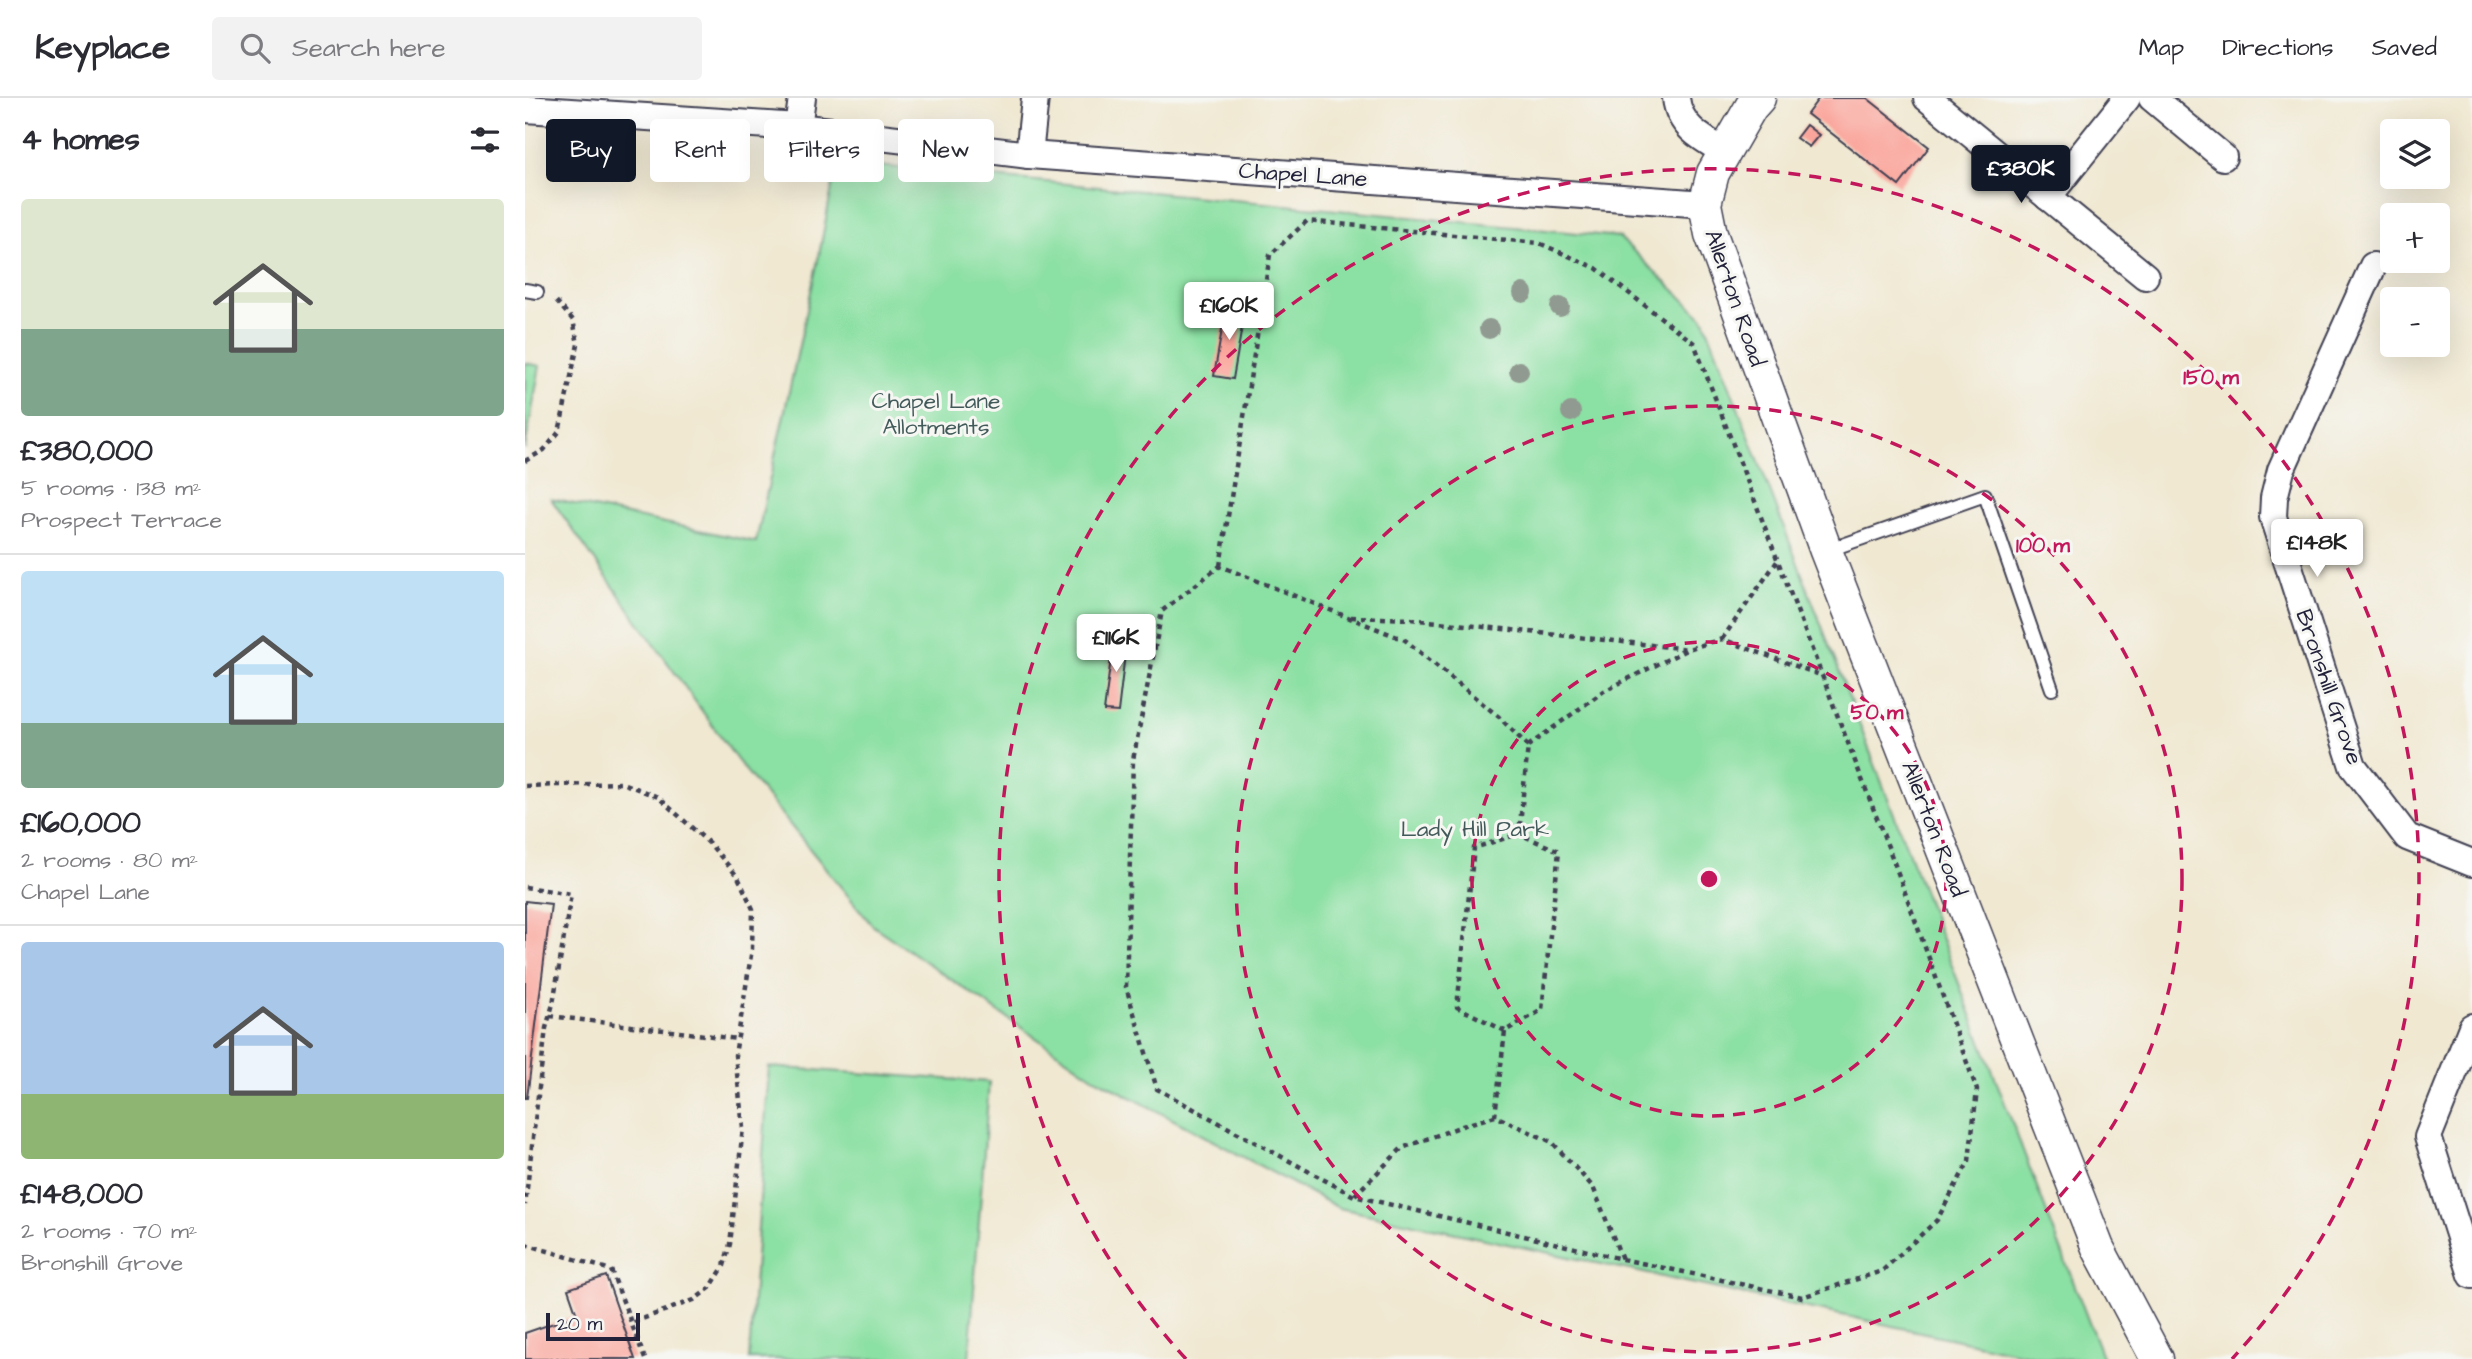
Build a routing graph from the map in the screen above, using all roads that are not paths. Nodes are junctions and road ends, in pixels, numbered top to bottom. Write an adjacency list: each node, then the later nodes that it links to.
1 (802, 98): 9 (street)
2 (1035, 98): 13 (street)
3 (1676, 98): 12 (street)
4 (1759, 98): 12 (street, Allerton Road)
5 (1927, 98): 15 (street)
6 (2127, 98): 15 (street)
7 (2152, 98): 14 (street)
8 (525, 109): 10 (street, Chapel Lane)
9 (799, 119)
10 (764, 125)
11 (884, 137): 13 (street, Chapel Lane)
12 (1725, 152): 16 (street, Allerton Road)
13 (1029, 155): 16 (street, Chapel Lane)
14 (2223, 157)
15 (2048, 197): 18 (street)
16 (1705, 204): 19 (street, Allerton Road)
17 (2373, 266): 21 (street, Bronshill Grove)
18 (2145, 276)
19 (1826, 551): 20 (lane); 24 (street, Allerton Road)
20 (2052, 689)
21 (2472, 863)
22 (2472, 1027): 23 (street)
23 (2472, 1275)
24 (2157, 1359)

